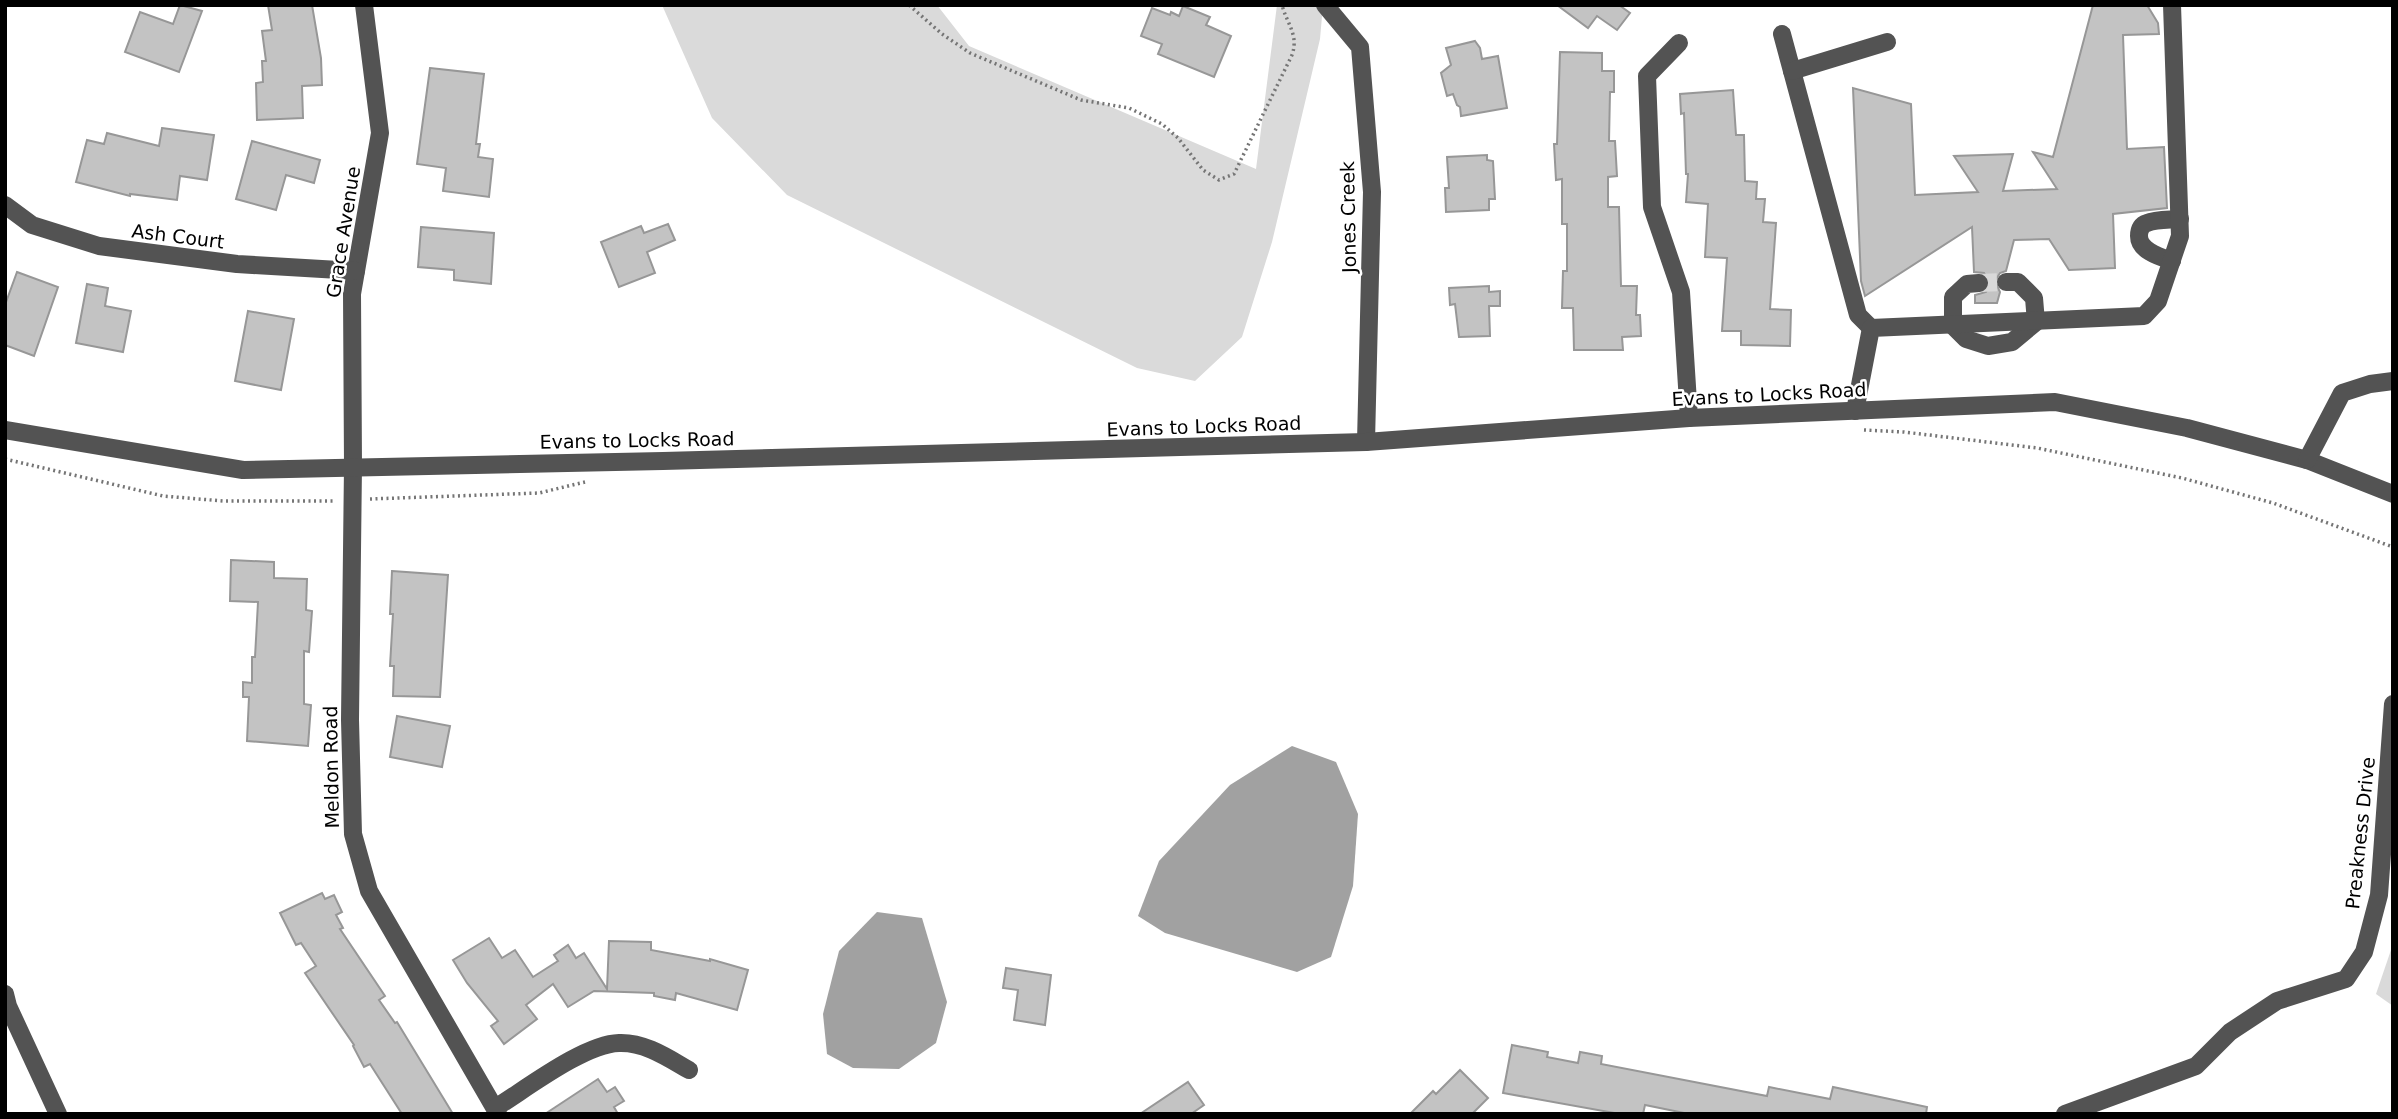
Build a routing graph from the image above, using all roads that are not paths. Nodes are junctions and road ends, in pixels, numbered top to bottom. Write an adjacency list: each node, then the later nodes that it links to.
1 (364, 5): 11 (street, Grace Avenue)
2 (1325, 5): 21 (street, Jones Creek)
3 (2172, 5): 9 (street)
4 (1782, 34): 7 (street)
5 (1887, 42): 7 (street)
6 (1679, 43): 19 (street)
7 (1792, 71): 16 (street)
8 (5, 205): 11 (street, Ash Court)
9 (2180, 219): 10 (street); 10 (street)
10 (2172, 261): 14 (street)
11 (356, 271): 23 (street, Grace Avenue)
12 (2006, 282): 14 (street)
13 (1979, 283): 15 (street)
14 (2036, 322): 15 (street)
15 (1953, 326): 16 (street)
16 (1871, 328): 18 (street)
17 (2393, 381): 22 (street)
18 (1856, 411): 19 (street, Evans to Locks Road); 22 (street, Evans to Locks Road)
19 (1689, 418): 21 (street, Evans to Locks Road)
20 (5, 430): 23 (street, Evans to Locks Road)
21 (1366, 442): 23 (street, Evans to Locks Road)
22 (2307, 460): 24 (street, Evans to Locks Road)
23 (353, 466): 29 (street, Meldon Road)
24 (2393, 494)
25 (2393, 704): 26 (street, Preakness Drive)
26 (2387, 859): 31 (street, Preakness Drive)
27 (5, 994): 30 (street)
28 (689, 1070): 29 (street)
29 (497, 1111)
30 (58, 1114)
31 (2065, 1114)

